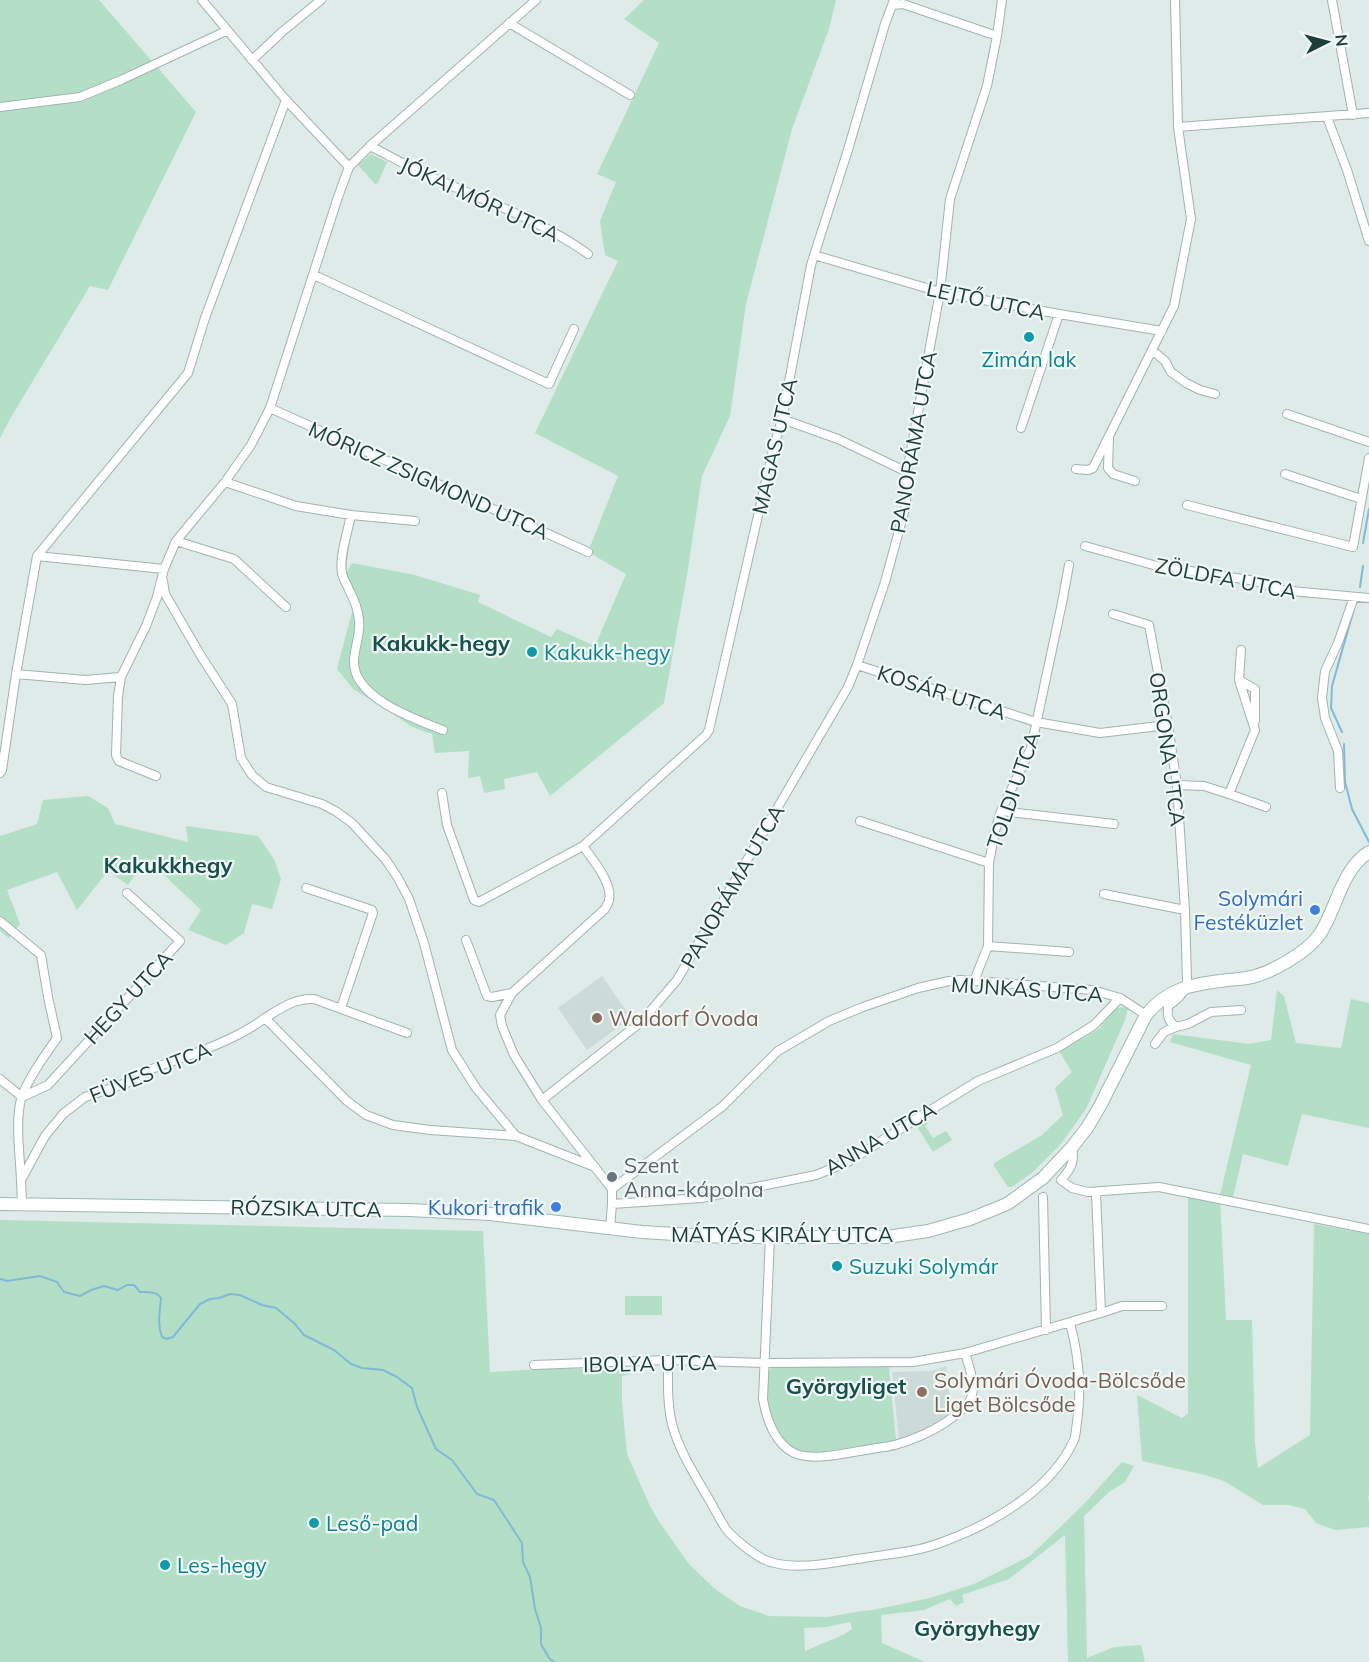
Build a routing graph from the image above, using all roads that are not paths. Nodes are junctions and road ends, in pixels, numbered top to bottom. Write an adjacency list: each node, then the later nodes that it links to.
1 (202, 0): 9 (street)
2 (321, 0): 11 (street)
3 (536, 0): 8 (street)
4 (1002, 0): 10 (street, PANORÁMA UTCA)
5 (1175, 0): 18 (street)
6 (1332, 0): 16 (street)
7 (894, 3): 10 (street); 23 (street, MAGAS UTCA)
8 (509, 23): 12 (street); 19 (street)
9 (226, 31): 11 (street); 14 (street)
10 (997, 36): 25 (street, PANORÁMA UTCA)
11 (252, 60): 13 (street)
12 (630, 95)
13 (286, 100): 20 (street); 50 (street)
14 (0, 107)
15 (1369, 113): 16 (street)
16 (1353, 115): 17 (street)
17 (1327, 117): 18 (street); 21 (street)
18 (1178, 127): 28 (street)
19 (369, 146): 20 (street); 22 (street, JÓKAI MÓR UTCA)
20 (349, 167): 24 (street)
21 (1369, 241)
22 (588, 254)
23 (814, 255): 25 (street, LEJTŐ UTCA); 33 (street, MAGAS UTCA)
24 (314, 274): 27 (street); 31 (street)
25 (940, 292): 26 (street, LEJTŐ UTCA); 39 (street, PANORÁMA UTCA)
26 (1059, 314): 28 (street, LEJTŐ UTCA); 34 (street)
27 (574, 329)
28 (1162, 331): 29 (street)
29 (1152, 350): 30 (street); 35 (street)
30 (1215, 394)
31 (270, 408): 42 (street); 49 (street, MÓRICZ ZSIGMOND UTCA)
32 (1287, 414): 36 (street)
33 (782, 419): 39 (street); 77 (street, MAGAS UTCA)
34 (1021, 428)
35 (1109, 435): 38 (street); 41 (street)
36 (1369, 442)
37 (1369, 458): 43 (street)
38 (1076, 469)
39 (907, 472): 58 (street, PANORÁMA UTCA)
40 (1285, 474): 43 (street)
41 (1135, 481)
42 (225, 482): 45 (street); 47 (street)
43 (1361, 499): 44 (street)
44 (1187, 505)
45 (351, 514): 46 (street); 64 (street)
46 (415, 521)
47 (176, 541): 52 (street); 55 (street)
48 (1085, 546): 53 (street, ZÖLDFA UTCA)
49 (588, 552)
50 (37, 556): 52 (street); 59 (street)
51 (1069, 565): 62 (street, TOLDI UTCA)
52 (163, 573): 60 (street); 102 (street)
53 (1354, 597): 54 (street, ZÖLDFA UTCA); 70 (street)
54 (1369, 598)
55 (285, 608)
56 (1113, 614): 63 (street, ORGONA UTCA)
57 (1241, 650): 61 (street)
58 (857, 665): 62 (street, KOSÁR UTCA); 101 (street, PANORÁMA UTCA)
59 (16, 674): 60 (street); 66 (street)
60 (121, 677): 68 (street)
61 (1239, 680): 65 (street); 65 (street)
62 (1036, 722): 63 (street, KOSÁR UTCA); 74 (street, TOLDI UTCA)
63 (1168, 725): 69 (street, ORGONA UTCA)
64 (443, 730)
65 (1255, 730): 72 (street)
66 (2, 757): 67 (street)
67 (0, 773)
68 (156, 776)
69 (1177, 785): 72 (street); 83 (street, ORGONA UTCA)
70 (1340, 788)
71 (442, 793): 77 (street, MAGAS UTCA)
72 (1229, 794): 73 (street)
73 (1266, 807)
74 (1001, 811): 76 (street); 79 (street, TOLDI UTCA)
75 (860, 821): 79 (street)
76 (1114, 824)
77 (583, 846): 90 (street)
78 (1369, 852): 89 (main road, MÁTYÁS KIRÁLY UTCA)
79 (989, 863): 86 (street, TOLDI UTCA)
80 (306, 888): 92 (street)
81 (128, 893): 100 (street, HEGY UTCA)
82 (1104, 894): 83 (street)
83 (1185, 910): 89 (street, ORGONA UTCA)
84 (0, 921): 100 (street)
85 (466, 940): 90 (street)
86 (988, 946): 87 (street); 88 (street, TOLDI UTCA)
87 (1069, 952)
88 (974, 981): 91 (street, MUNKÁS UTCA); 106 (street, MUNKÁS UTCA)
89 (1187, 986): 94 (main road, MÁTYÁS KIRÁLY UTCA); 96 (street)
90 (512, 993): 101 (street)
91 (1120, 998): 94 (street, MUNKÁS UTCA); 111 (street, ANNA UTCA)
92 (341, 1008): 95 (street, FÜVES UTCA); 97 (street)
93 (1241, 1010): 96 (street)
94 (1146, 1015): 103 (main road, MÁTYÁS KIRÁLY UTCA)
95 (265, 1018): 102 (street); 105 (street, FÜVES UTCA)
96 (1176, 1027): 98 (street)
97 (407, 1032)
98 (1155, 1044)
99 (0, 1079): 100 (street)
100 (22, 1097): 105 (street)
101 (542, 1100): 104 (street)
102 (516, 1136): 104 (street)
103 (1071, 1147): 107 (street, MÁTYÁS KIRÁLY UTCA); 114 (main road, MÁTYÁS KIRÁLY UTCA)
104 (595, 1167): 106 (street)
105 (21, 1180): 110 (street)
106 (612, 1189): 111 (street)
107 (1096, 1192): 113 (street); 116 (street)
108 (1043, 1197): 118 (street)
109 (0, 1204): 110 (main road, RÓZSIKA UTCA)
110 (22, 1204): 112 (main road, RÓZSIKA UTCA)
111 (612, 1204): 112 (street)
112 (610, 1228): 114 (main road, MÁTYÁS KIRÁLY UTCA)
113 (1369, 1229)
114 (770, 1237): 121 (street)
115 (1162, 1306): 116 (street)
116 (1101, 1313): 117 (street, IBOLYA UTCA)
117 (1070, 1323): 118 (street, IBOLYA UTCA); 120 (street)
118 (1046, 1330): 119 (street, IBOLYA UTCA)
119 (965, 1353): 121 (street, IBOLYA UTCA); 121 (street)
120 (668, 1360): 121 (street, IBOLYA UTCA); 122 (street, IBOLYA UTCA)
121 (765, 1363)
122 (534, 1365)

